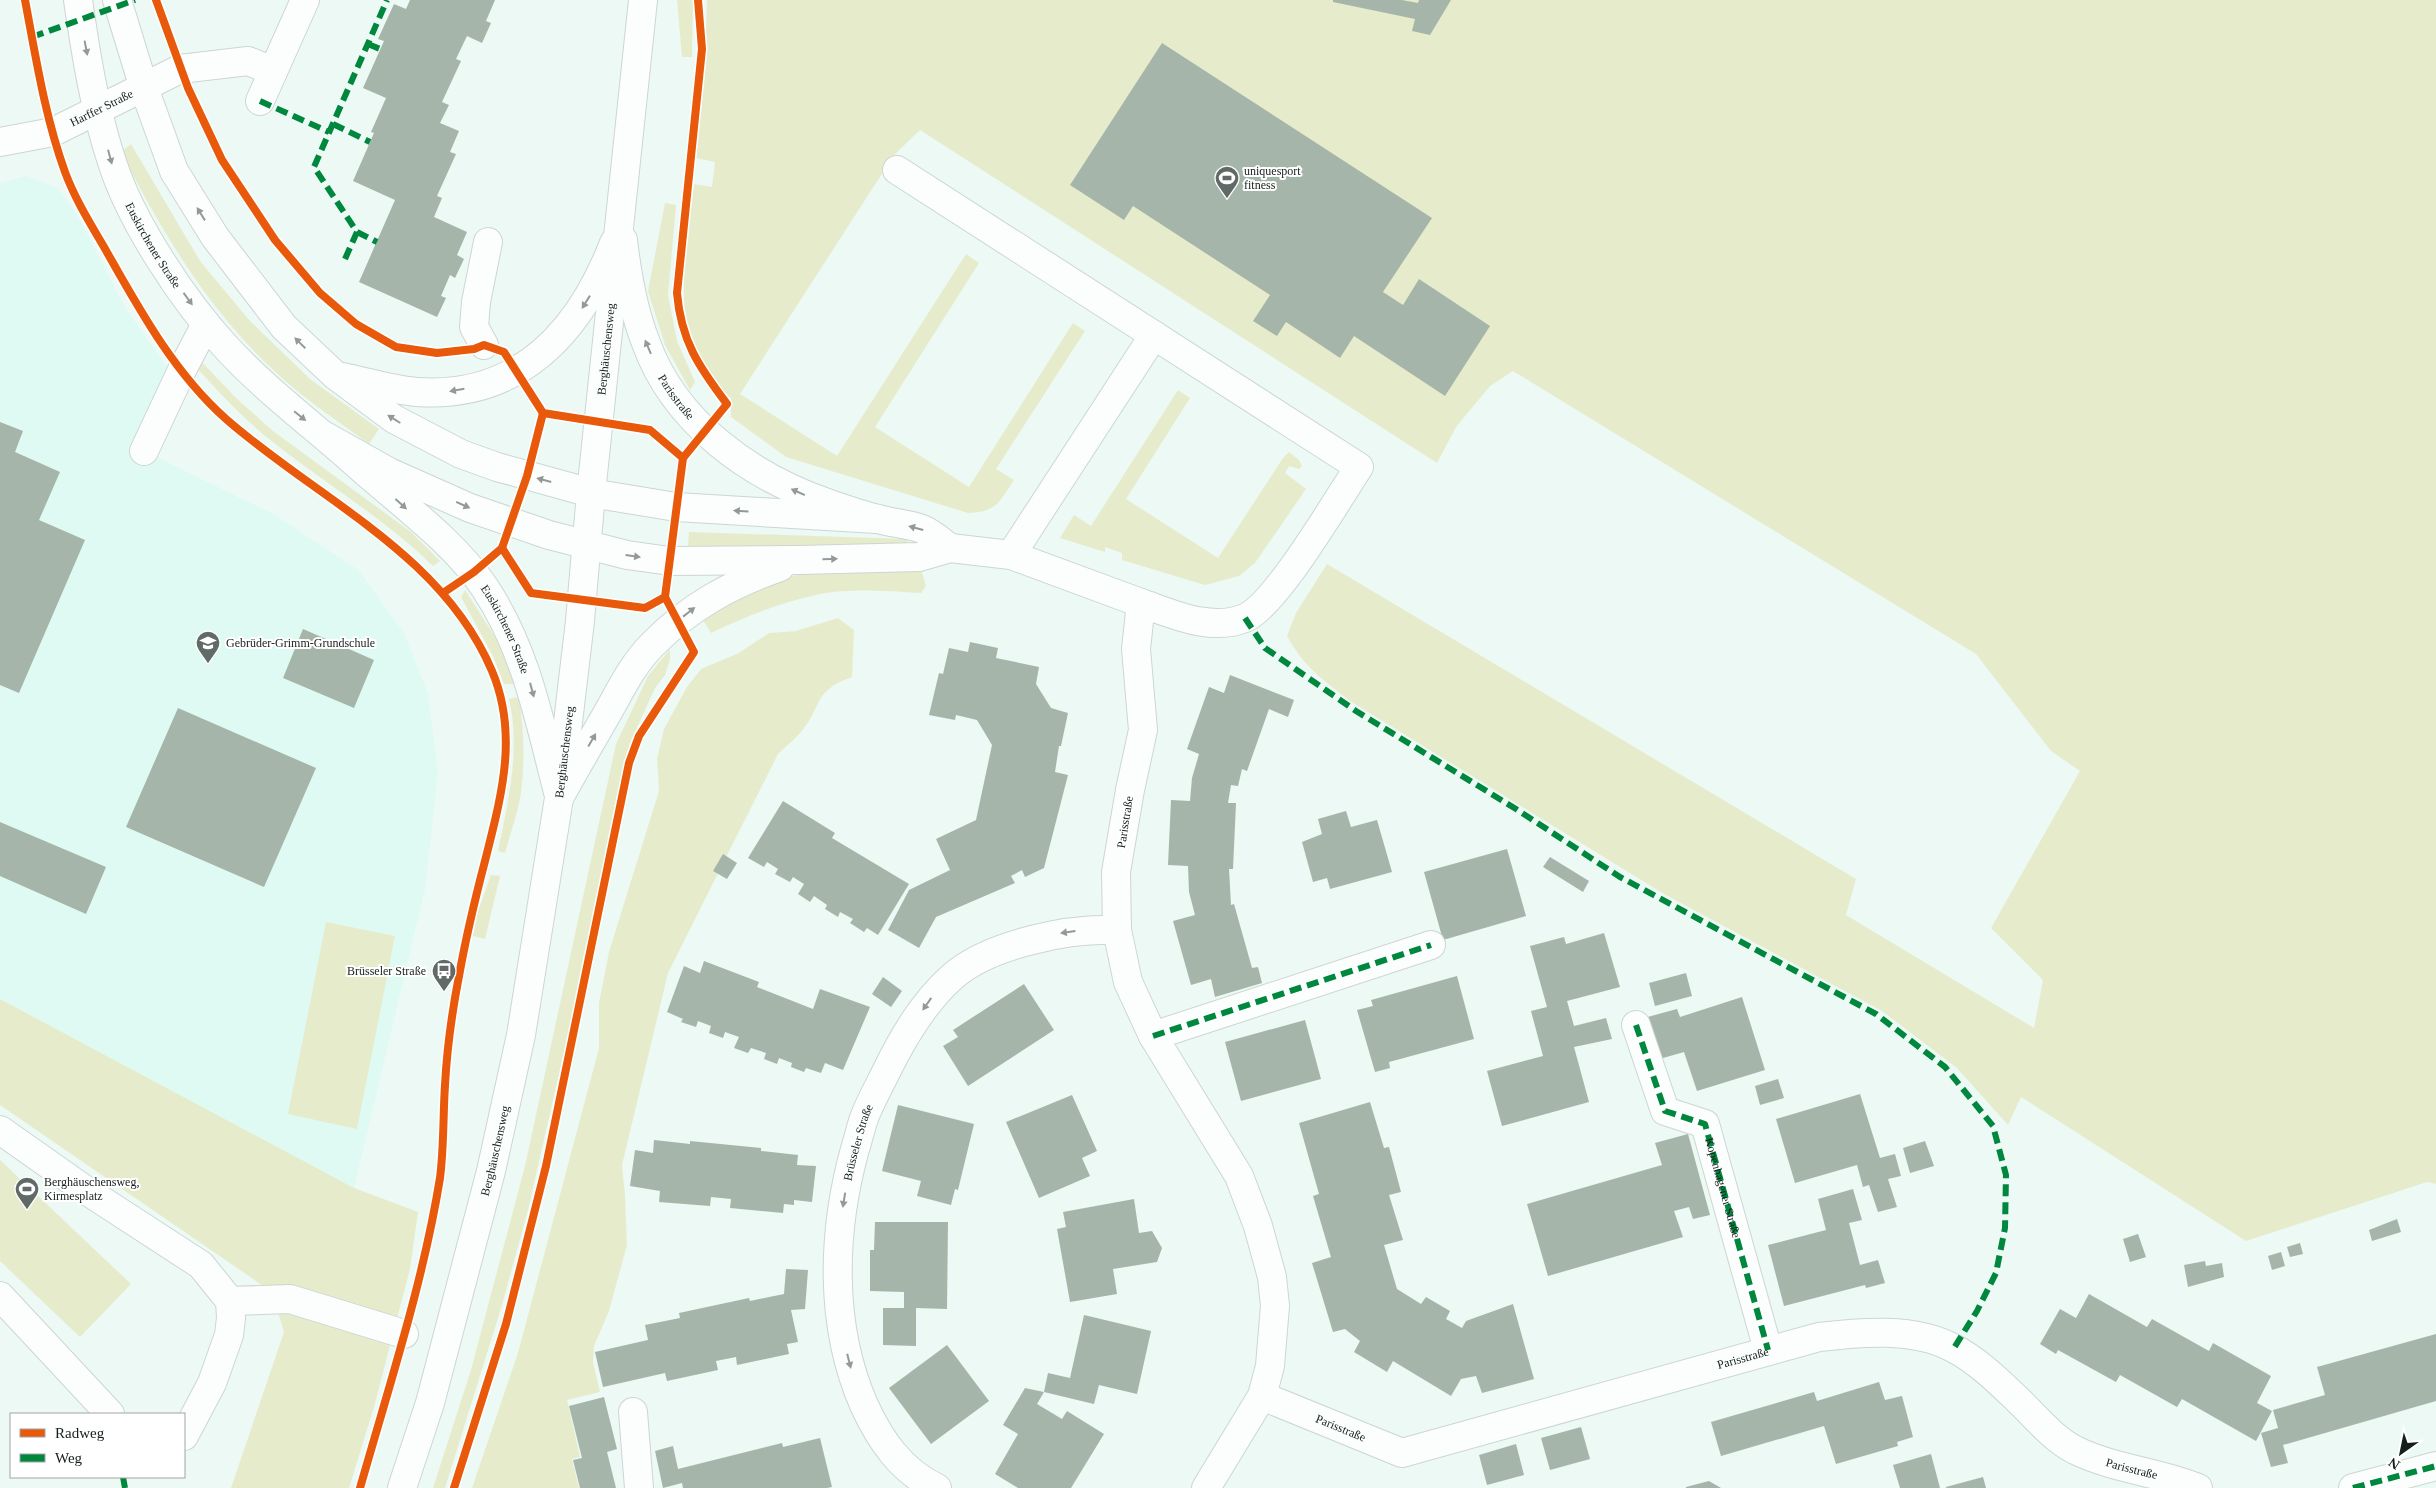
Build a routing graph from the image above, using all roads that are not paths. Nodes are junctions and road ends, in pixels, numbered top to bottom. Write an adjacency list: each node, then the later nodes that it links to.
1 (78, 0): 8 (street, Euskirchener Straße, one-way to 8)
2 (117, 0): 6 (street)
3 (305, 0): 5 (street)
4 (643, 0): 11 (street, Berghäuschensweg)
5 (273, 71): 6 (street, Harffer Straße); 7 (street)
6 (144, 88): 8 (street, Harffer Straße); 16 (street, one-way to 6)
7 (260, 101)
8 (98, 110): 9 (street, Harffer Straße); 13 (street, Euskirchener Straße, one-way to 13)
9 (0, 142)
10 (898, 170): 14 (street)
11 (621, 226): 16 (street, one-way to 16); 19 (street, Berghäuschensweg); 20 (street, Parisstraße, one-way to 11)
12 (488, 242): 15 (street)
13 (206, 324): 17 (street, Euskirchener Straße, one-way to 17); 18 (street)
14 (1154, 334): 23 (street); 25 (street, Parisstraße)
15 (484, 345)
16 (336, 376): 19 (street, one-way to 16)
17 (325, 436): 21 (street, Euskirchener Straße, one-way to 21); 26 (street, Euskirchener Straße, one-way to 26)
18 (144, 451)
19 (591, 494): 20 (street, Parisstraße, one-way to 19); 21 (street, Berghäuschensweg)
20 (877, 519): 22 (street, Parisstraße, one-way to 20)
21 (586, 545): 24 (street, Parisstraße, one-way to 24); 26 (street, Berghäuschensweg)
22 (950, 548): 23 (street, Parisstraße); 24 (street, Parisstraße, one-way to 22)
23 (1011, 555): 25 (street, Parisstraße)
24 (799, 560): 26 (street, Parisstraße, one-way to 24)
25 (1141, 603): 27 (street, Parisstraße)
26 (559, 798): 42 (street, Berghäuschensweg)
27 (1117, 930): 30 (street, Parisstraße); 41 (street, Brüsseler Straße, one-way to 41)
28 (1431, 945): 30 (street)
29 (1636, 1025): 35 (street, Kopenhagener Straße)
30 (1153, 1036): 36 (street, Parisstraße)
31 (0, 1130): 33 (street)
32 (0, 1296): 38 (street)
33 (230, 1301): 34 (street); 39 (street)
34 (404, 1334)
35 (1768, 1350): 36 (street, Parisstraße); 45 (street, Parisstraße)
36 (1262, 1396): 44 (street, Parisstraße)
37 (634, 1412): 43 (street)
38 (109, 1413)
39 (185, 1434)
40 (2436, 1466): 46 (street)
41 (926, 1486)
42 (402, 1488)
43 (639, 1488)
44 (1206, 1488)
45 (2198, 1488)
46 (2353, 1488)

